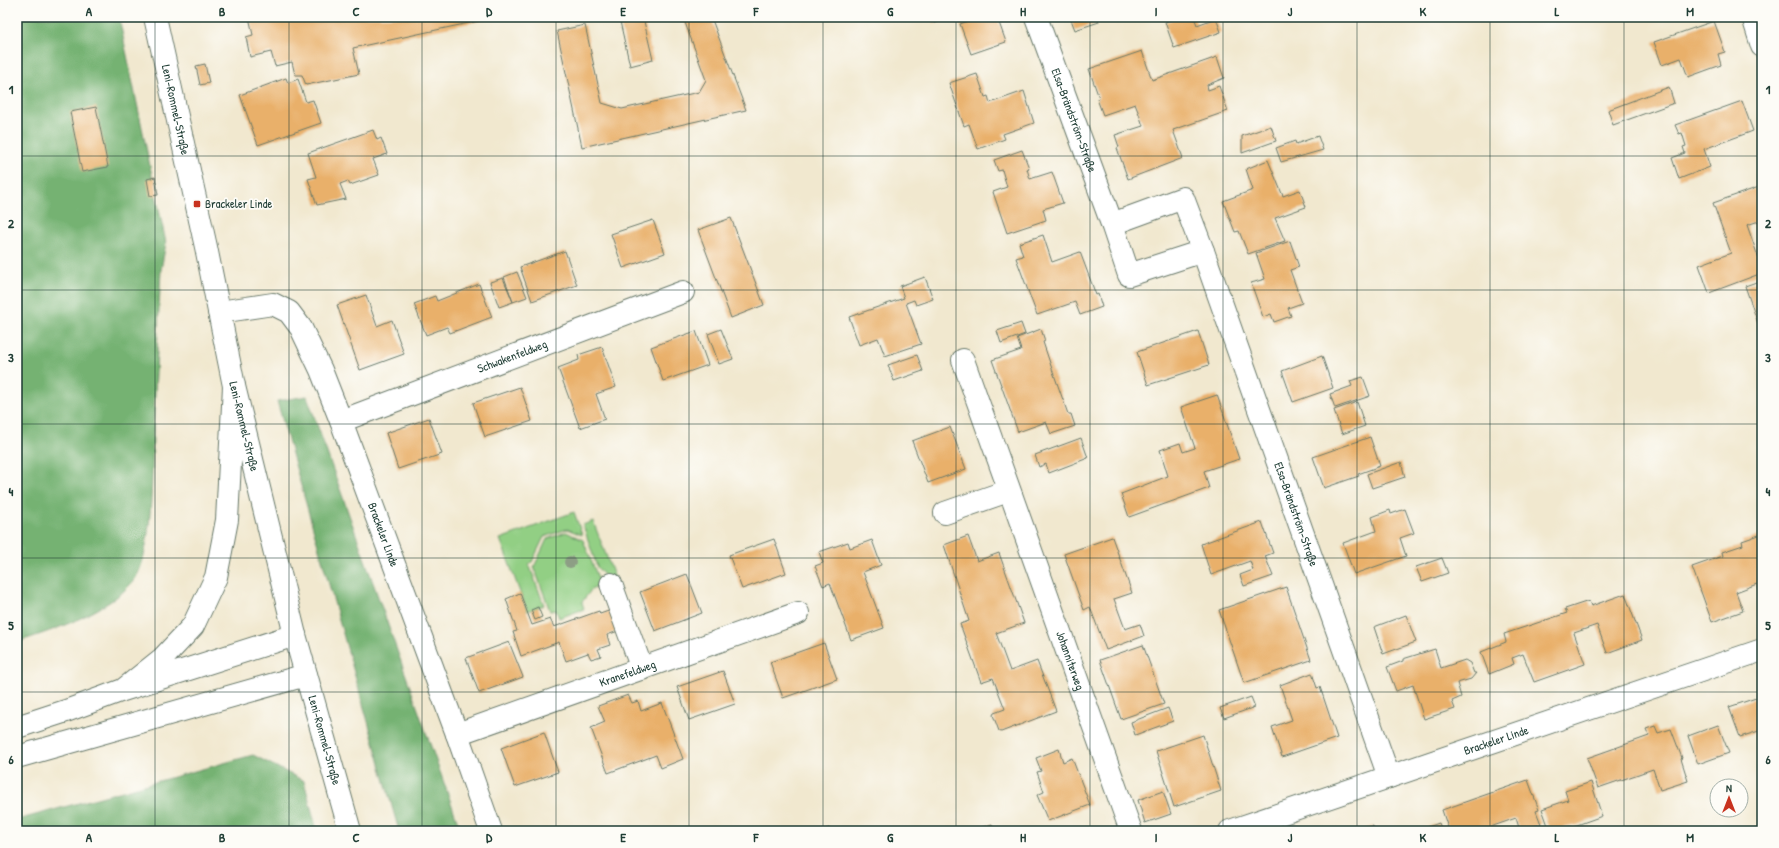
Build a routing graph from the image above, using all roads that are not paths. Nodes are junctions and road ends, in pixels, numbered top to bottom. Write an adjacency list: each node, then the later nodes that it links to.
1 (155, 17): 8 (main road, Leni-Rommel-Straße)
2 (1036, 17): 5 (main road, Elsa-Brändström-Straße)
3 (1753, 17): 4 (main road)
4 (1762, 46)
5 (1112, 224): 6 (main road, Elsa-Brändström-Straße); 6 (main road, Elsa-Brändström-Straße)
6 (1203, 251): 24 (main road, Elsa-Brändström-Straße)
7 (683, 292): 11 (main road, Schwakenfeldweg)
8 (219, 312): 10 (main road, Leni-Rommel-Straße); 11 (main road, Brackeler Linde)
9 (963, 360): 12 (main road, Johanniterweg)
10 (234, 386): 16 (main road, Leni-Rommel-Straße); 20 (main road)
11 (341, 421): 22 (main road, Brackeler Linde)
12 (1008, 491): 13 (main road); 27 (main road, Johanniterweg)
13 (945, 513)
14 (611, 584): 18 (main road)
15 (798, 613): 18 (main road, Kranefeldweg)
16 (295, 635): 19 (main road, Leni-Rommel-Straße); 20 (main road)
17 (1762, 650): 24 (main road, Brackeler Linde)
18 (642, 669): 22 (main road, Kranefeldweg)
19 (306, 675): 23 (main road); 25 (main road, Leni-Rommel-Straße)
20 (123, 690): 21 (main road)
21 (17, 727)
22 (458, 734): 26 (main road, Brackeler Linde)
23 (17, 757)
24 (1389, 777): 28 (main road, Brackeler Linde)
25 (350, 831)
26 (491, 831)
27 (1131, 831)
28 (1230, 831)

